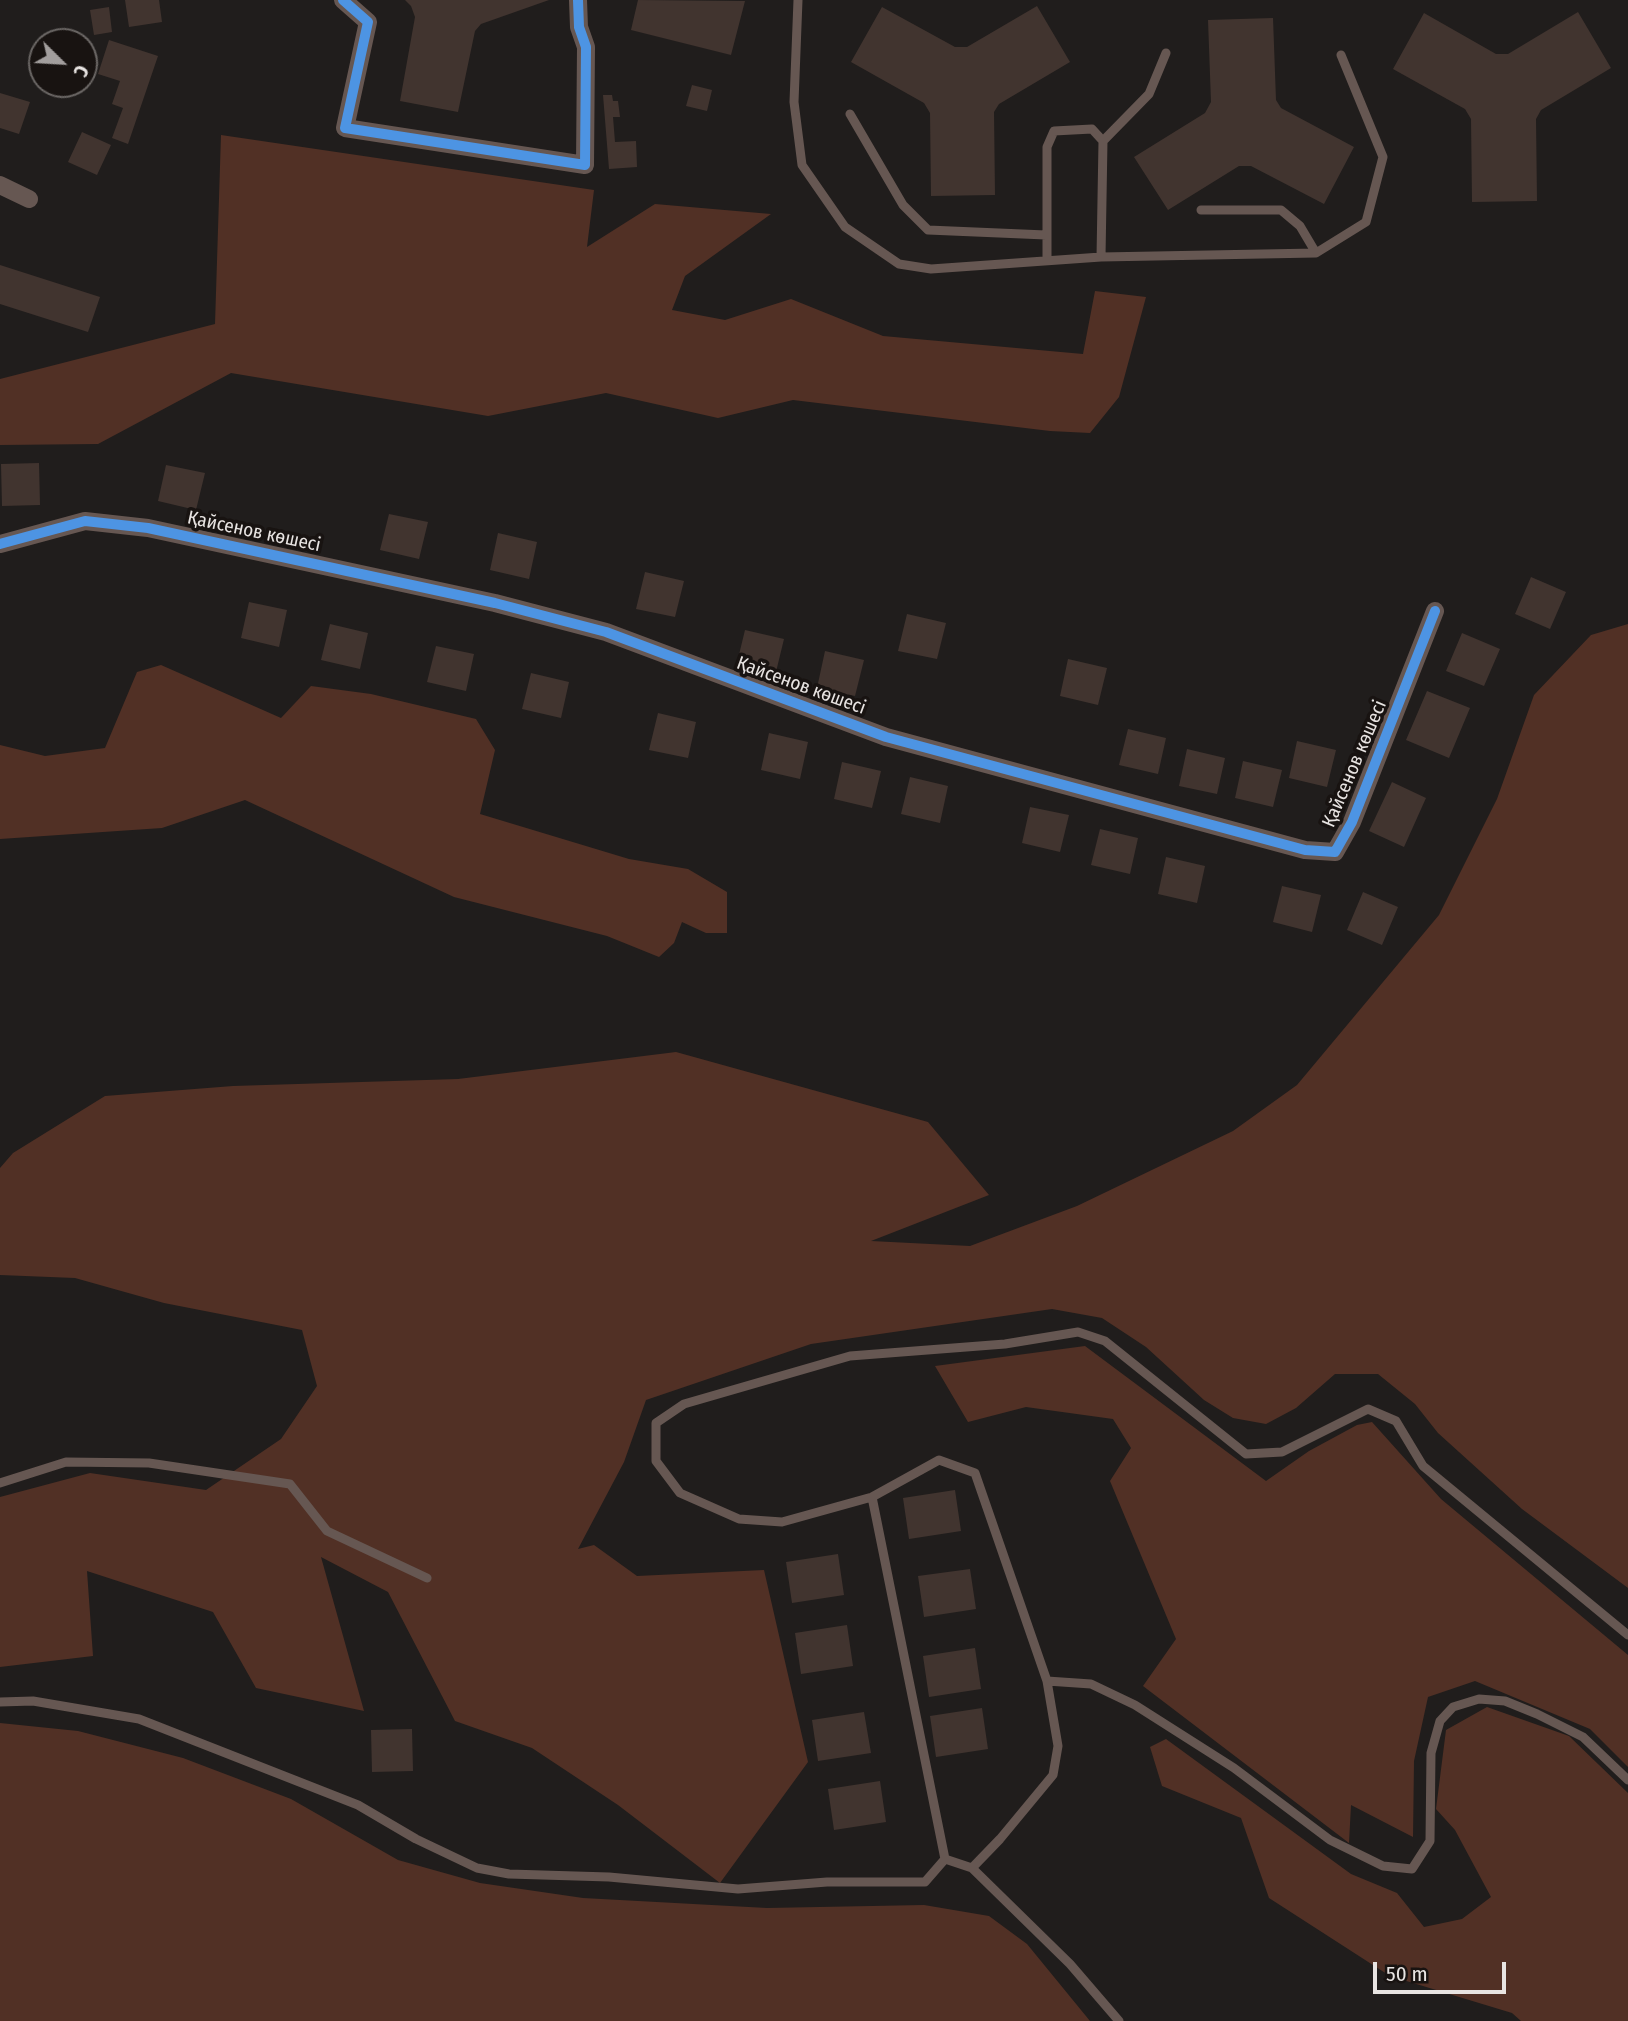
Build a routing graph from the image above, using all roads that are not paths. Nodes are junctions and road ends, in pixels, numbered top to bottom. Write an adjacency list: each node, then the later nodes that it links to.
1 (343, 0): 2 (street)
2 (578, 0)
3 (798, 0): 14 (lane)
4 (1166, 53): 7 (lane)
5 (1341, 55): 12 (lane)
6 (850, 114): 11 (lane)
7 (1103, 141): 11 (lane); 13 (lane)
8 (0, 185): 9 (street)
9 (29, 199)
10 (1201, 210): 12 (lane)
11 (1046, 235): 14 (lane)
12 (1316, 253): 13 (lane)
13 (1101, 257): 14 (lane)
14 (1048, 260)
15 (0, 544): 16 (street, Қайсенов көшесі)
16 (1435, 611)
17 (0, 1482): 19 (lane)
18 (872, 1497): 20 (lane); 21 (lane); 24 (lane)
19 (427, 1578)
20 (1628, 1635)
21 (1047, 1681): 23 (lane); 25 (lane)
22 (0, 1702): 24 (lane)
23 (1628, 1780)
24 (944, 1859): 25 (lane)
25 (972, 1868): 26 (lane)
26 (1118, 2021)

